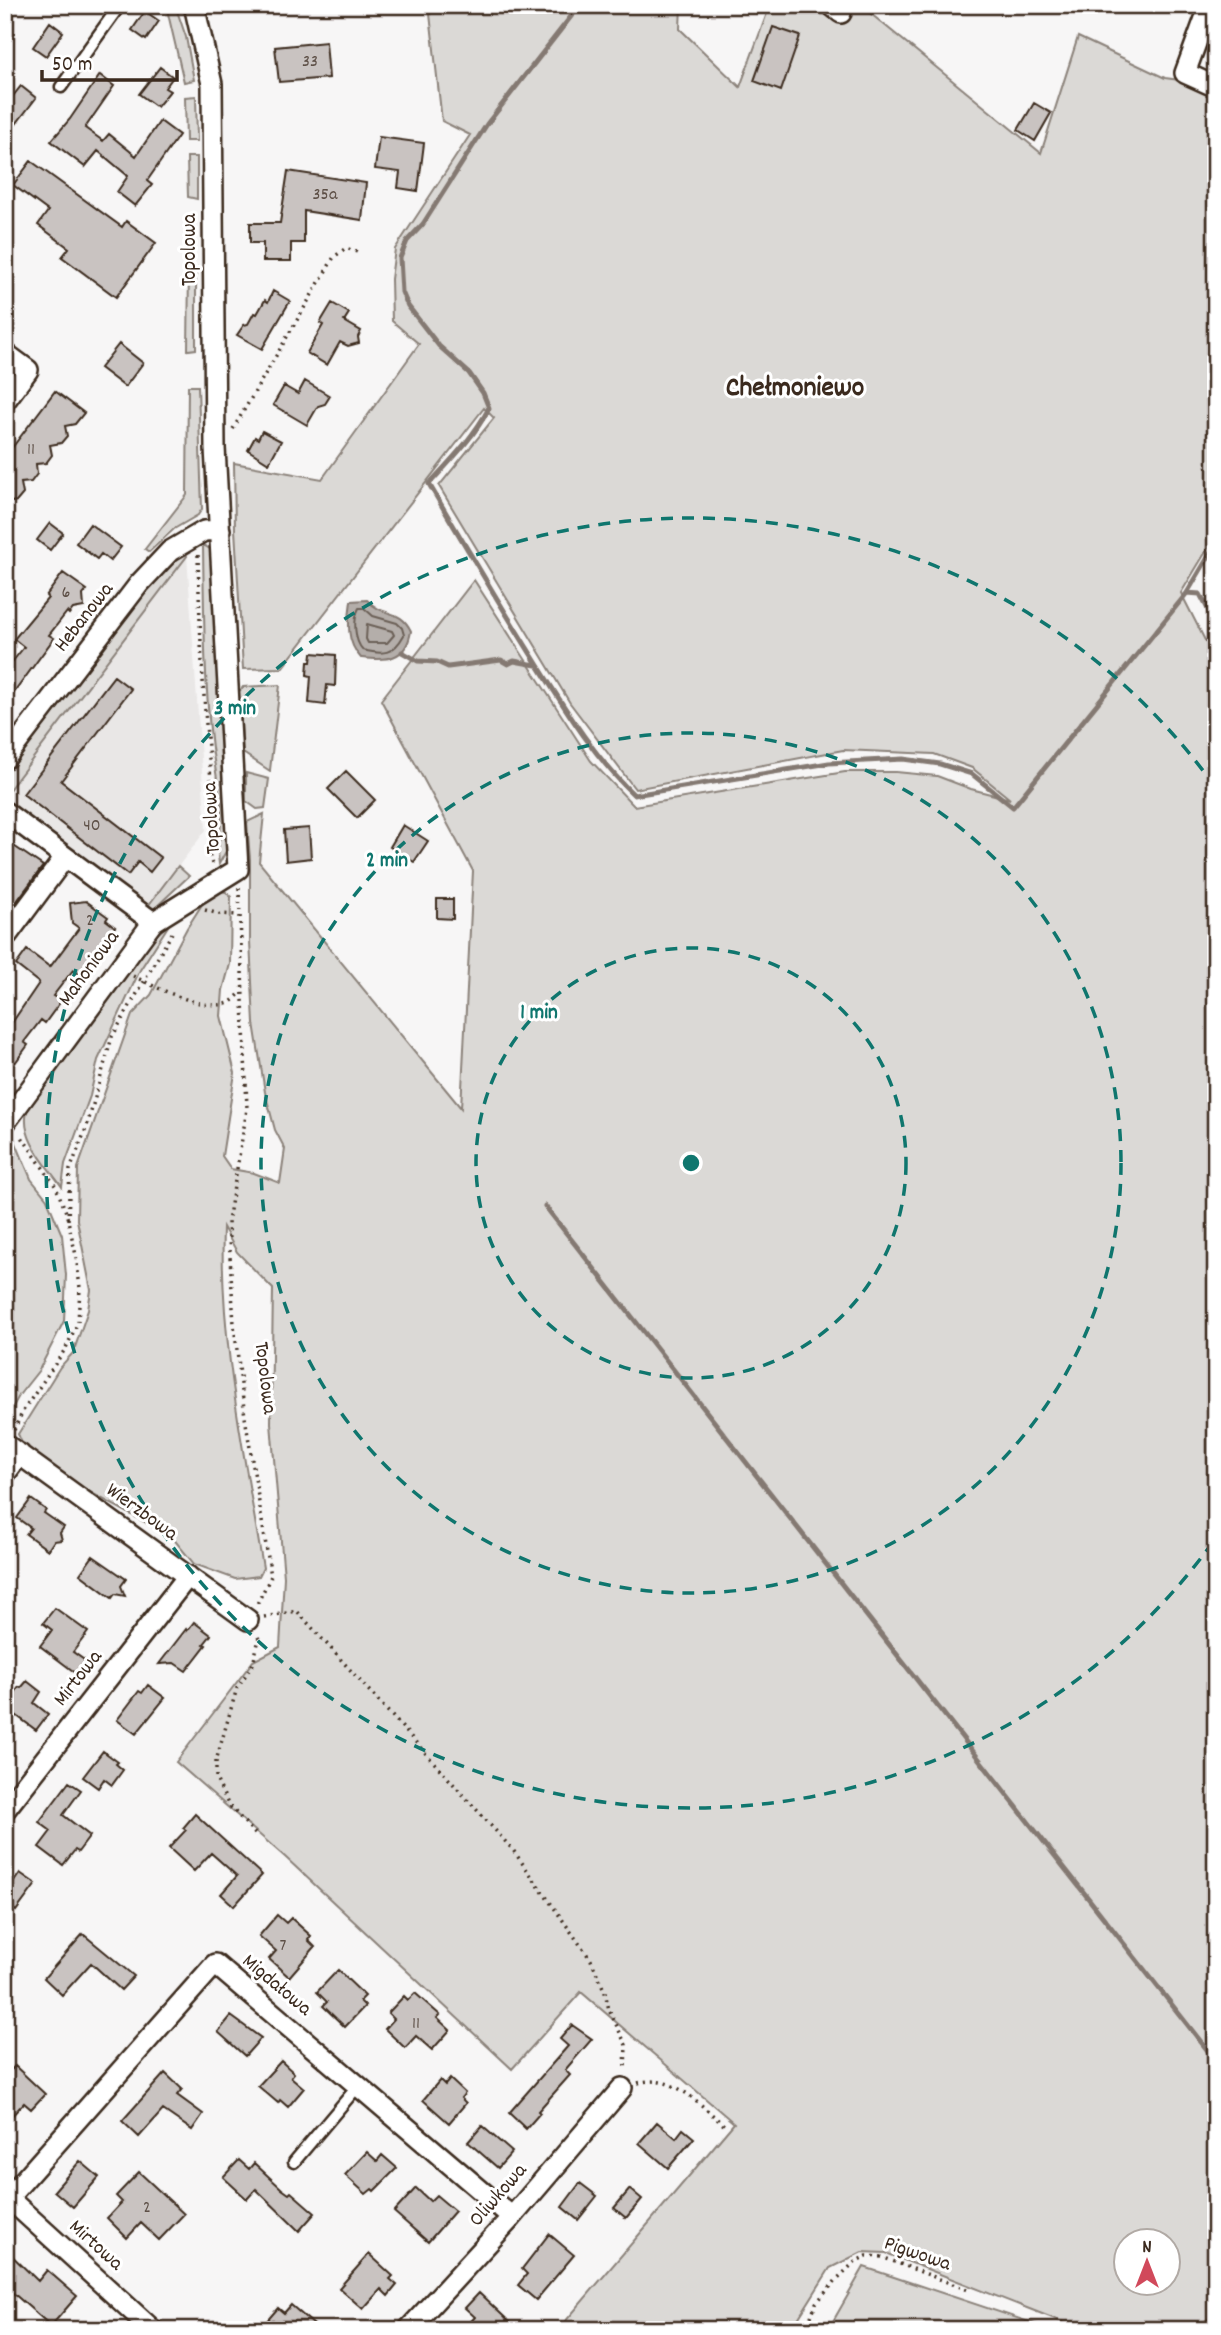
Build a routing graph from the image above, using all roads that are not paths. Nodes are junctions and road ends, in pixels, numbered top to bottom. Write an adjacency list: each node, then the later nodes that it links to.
1 (120, 5): 4 (lane)
2 (194, 5): 8 (street, Topolowa)
3 (1210, 5): 5 (street)
4 (61, 87)
5 (1216, 87)
6 (5, 353): 7 (street)
7 (5, 401)
8 (220, 530): 9 (street, Hebanowa); 12 (street, Topolowa)
9 (5, 759)
10 (5, 812): 11 (street)
11 (65, 857): 13 (street); 14 (street)
12 (238, 869): 13 (street, Mahoniowa)
13 (153, 922): 15 (street, Mahoniowa)
14 (5, 938)
15 (11, 1108)
16 (13, 1449): 17 (street); 18 (street, Wierzbowa)
17 (5, 1474)
18 (188, 1576): 19 (street, Wierzbowa); 20 (street, Mirtowa)
19 (248, 1620)
20 (5, 1810)
21 (358, 2086): 23 (lane); 24 (street, Migdałowa); 25 (street, Migdałowa)
22 (622, 2088): 25 (street, Oliwkowa)
23 (294, 2162)
24 (7, 2197): 26 (street, Mirtowa)
25 (512, 2217): 27 (street, Oliwkowa)
26 (153, 2330)
27 (408, 2330)

